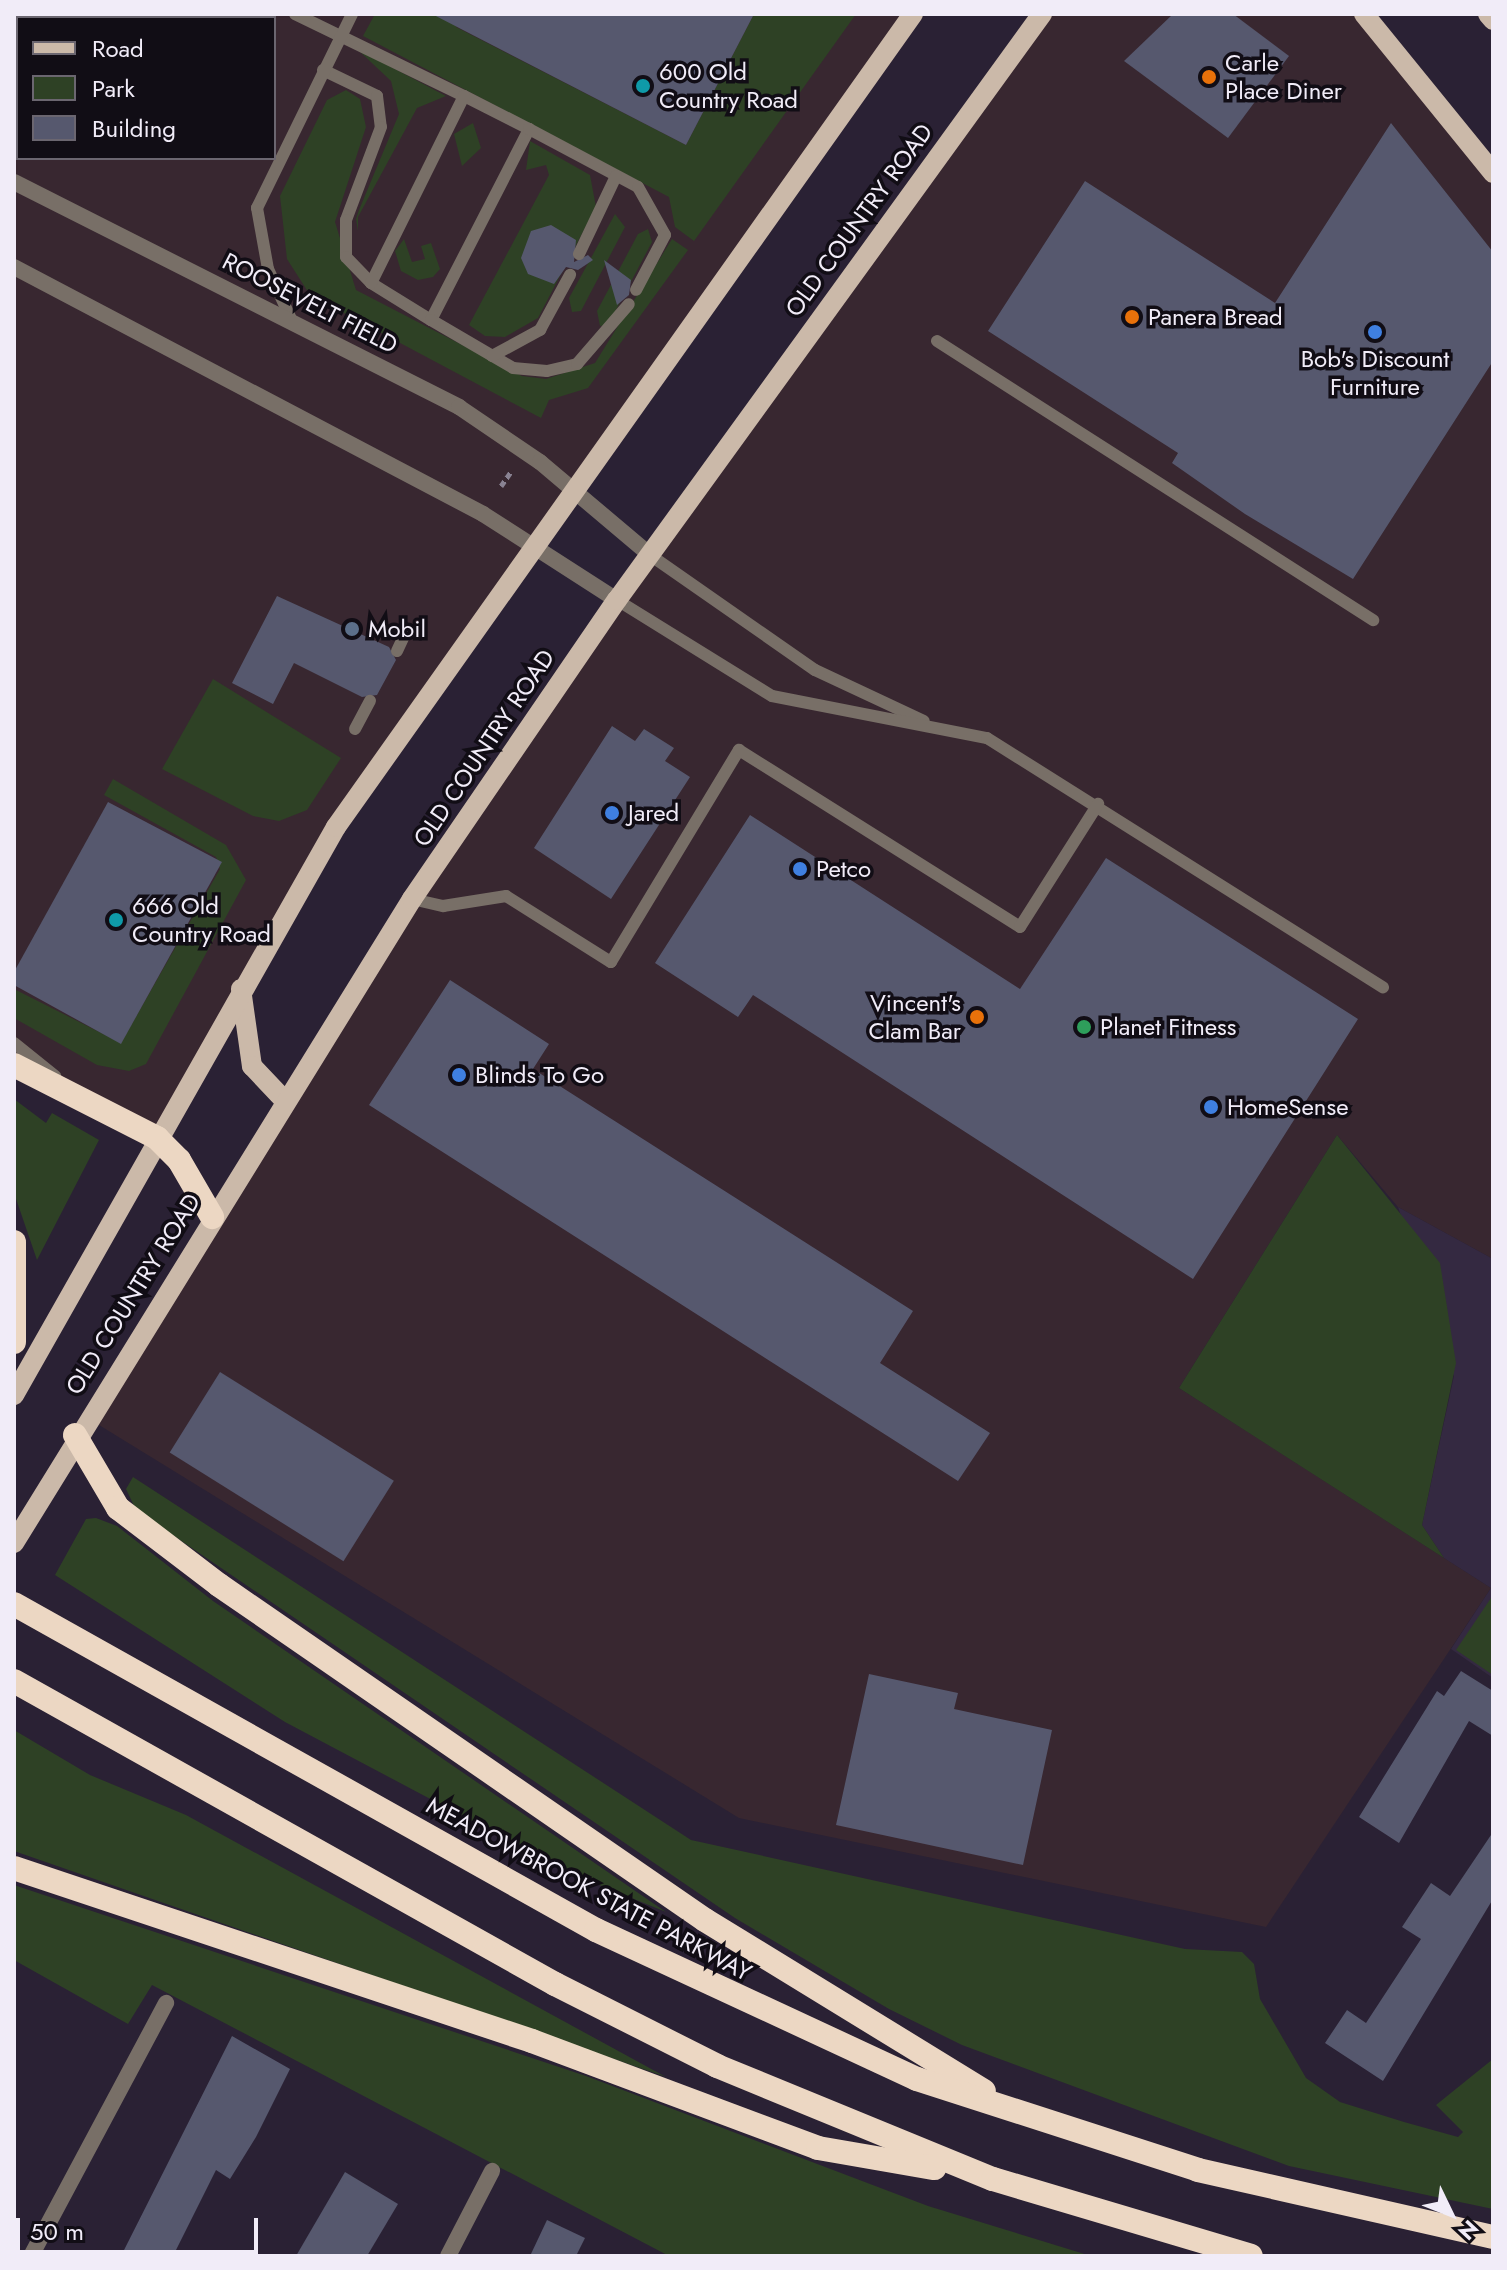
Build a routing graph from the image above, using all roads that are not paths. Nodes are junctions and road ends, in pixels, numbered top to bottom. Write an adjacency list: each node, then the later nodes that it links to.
1 (295, 14): 9 (lane)
2 (352, 14): 9 (lane)
3 (913, 14): 26 (main road, OLD COUNTRY ROAD)
4 (1050, 14): 7 (main road, OLD COUNTRY ROAD)
5 (1364, 14): 13 (main road)
6 (1488, 14): 8 (main road)
7 (1037, 20): 28 (main road, OLD COUNTRY ROAD)
8 (1493, 20)
9 (341, 35): 10 (lane); 11 (lane)
10 (323, 70): 19 (lane); 22 (lane)
11 (464, 96): 12 (lane); 19 (lane)
12 (529, 129): 14 (lane); 23 (lane)
13 (1493, 173)
14 (616, 176): 16 (lane); 20 (lane)
15 (14, 182): 22 (street, ROOSEVELT FIELD)
16 (579, 254)
17 (14, 267): 27 (street)
18 (570, 275): 25 (lane)
19 (371, 283): 23 (lane)
20 (636, 290)
21 (629, 304): 25 (lane)
22 (291, 319): 26 (street, ROOSEVELT FIELD)
23 (431, 320): 25 (lane)
24 (937, 341): 30 (lane)
25 (492, 356)
26 (573, 488): 27 (main road, OLD COUNTRY ROAD); 28 (street, ROOSEVELT FIELD)
27 (533, 544): 29 (street); 39 (main road, OLD COUNTRY ROAD)
28 (650, 555): 29 (main road, OLD COUNTRY ROAD); 34 (lane)
29 (617, 600): 34 (lane); 37 (main road, OLD COUNTRY ROAD)
30 (1373, 620)
31 (406, 632): 32 (lane)
32 (397, 651)
33 (370, 701): 35 (lane)
34 (938, 727): 36 (lane)
35 (355, 729)
36 (1098, 804): 37 (lane); 38 (lane)
37 (412, 899): 43 (main road, OLD COUNTRY ROAD)
38 (1383, 987)
39 (241, 989): 43 (main road); 44 (main road, OLD COUNTRY ROAD)
40 (14, 1043): 42 (lane)
41 (14, 1065): 42 (highway)
42 (67, 1086): 44 (highway)
43 (284, 1100): 45 (main road, OLD COUNTRY ROAD)
44 (157, 1138): 45 (highway); 48 (main road, OLD COUNTRY ROAD)
45 (212, 1217): 49 (main road, OLD COUNTRY ROAD)
46 (14, 1242): 47 (highway)
47 (14, 1342)
48 (14, 1395)
49 (75, 1435): 50 (main road, OLD COUNTRY ROAD); 55 (highway)
50 (14, 1543)
51 (14, 1604): 55 (highway, MEADOWBROOK STATE PARKWAY)
52 (14, 1681): 57 (highway)
53 (14, 1868): 57 (highway)
54 (166, 2003): 59 (street)
55 (1029, 2118): 58 (highway, MEADOWBROOK STATE PARKWAY)
56 (492, 2171): 60 (street)
57 (993, 2179): 61 (highway)
58 (1493, 2237)
59 (31, 2256)
60 (448, 2256)
61 (1251, 2256)

